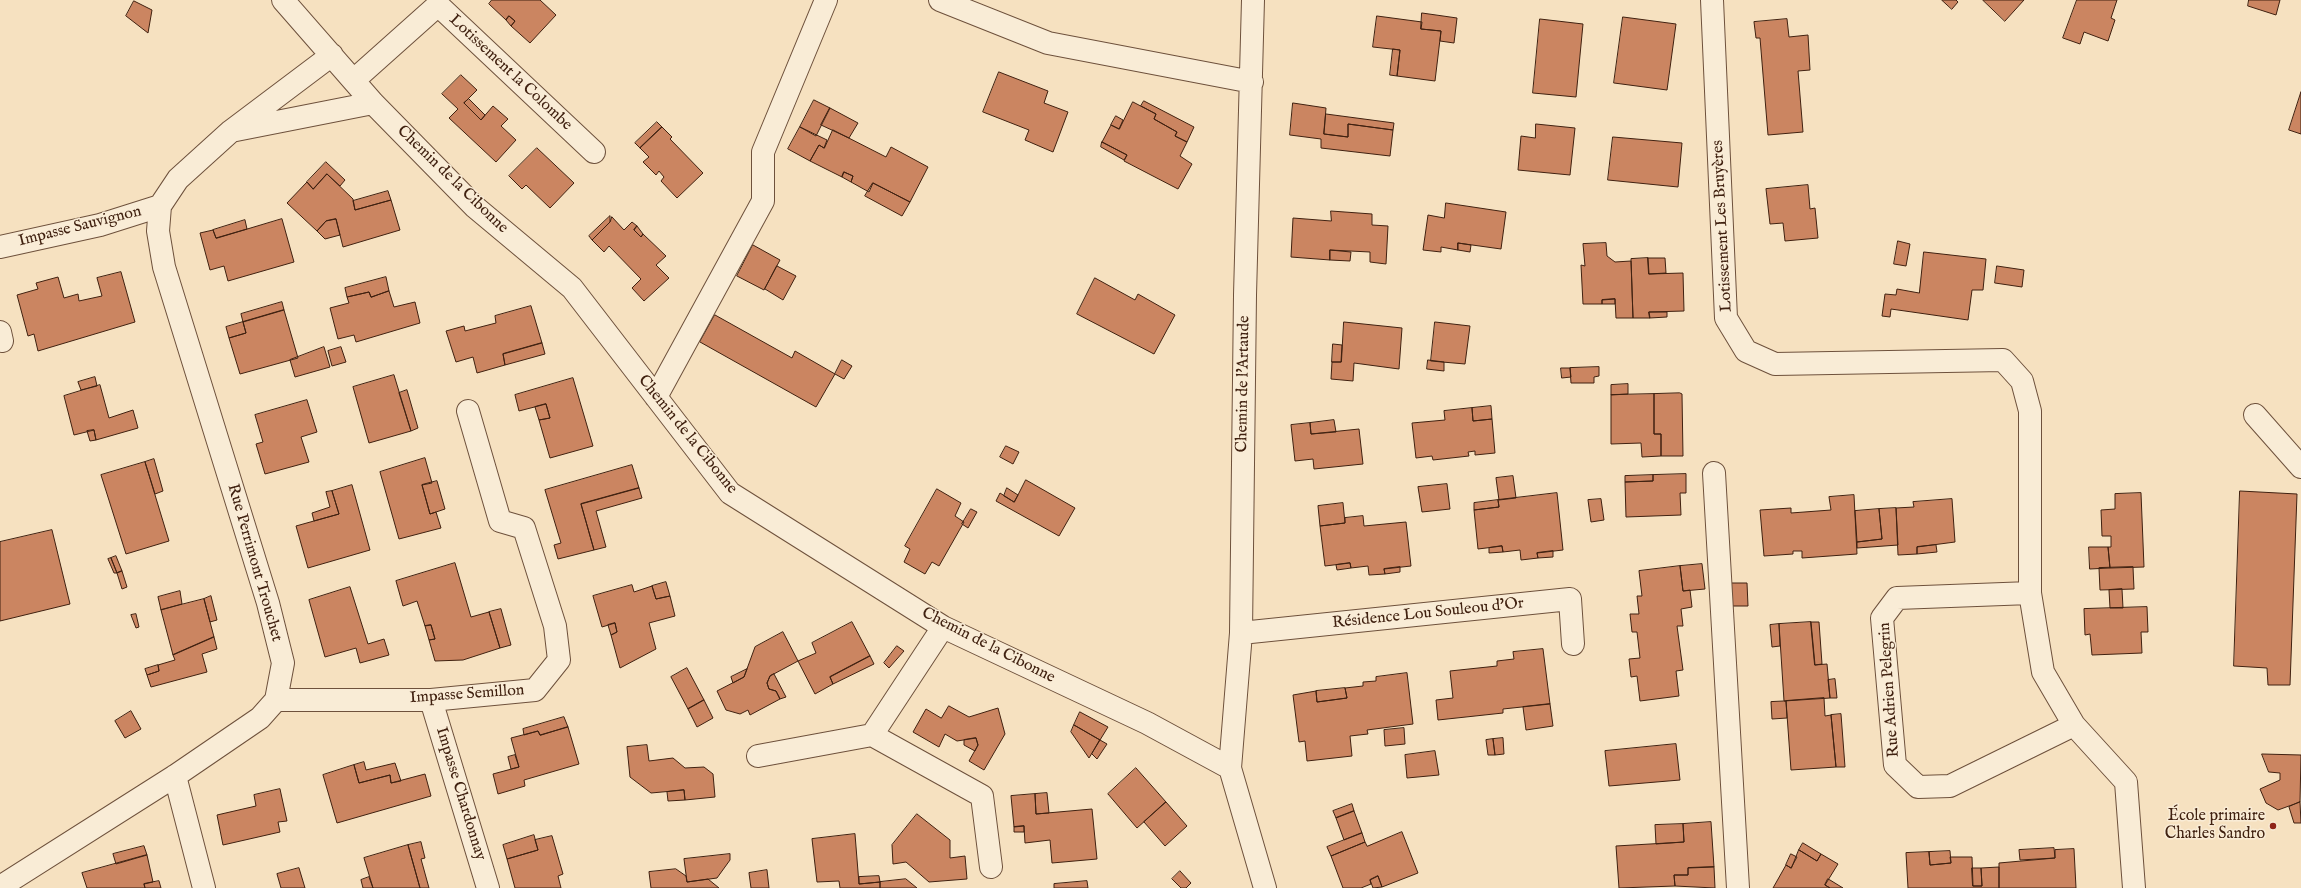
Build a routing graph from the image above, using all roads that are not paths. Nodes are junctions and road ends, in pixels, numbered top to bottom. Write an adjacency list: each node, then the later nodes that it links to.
1 (283, 0): 6 (street, Chemin de la Cibonne)
2 (826, 0): 14 (street)
3 (940, 0): 8 (street)
4 (1254, 0): 8 (street, Chemin de l'Artaude)
5 (1712, 0): 19 (street, Lotissement Les Bruyères)
6 (332, 55): 7 (street, Chemin de la Cibonne); 10 (street, Rue Perrimont Trouchet)
7 (354, 80): 9 (street, Chemin de la Cibonne); 11 (street, Lotissement la Colombe)
8 (1252, 82): 21 (street, Chemin de l'Artaude)
9 (373, 103): 10 (street); 14 (street, Chemin de la Cibonne)
10 (231, 131): 12 (street, Rue Perrimont Trouchet)
11 (594, 152)
12 (160, 206): 13 (street, Impasse Sauvignon); 23 (street, Rue Perrimont Trouchet)
13 (0, 246)
14 (656, 397): 20 (street, Chemin de la Cibonne)
15 (468, 411): 24 (street, Impasse Semillon)
16 (2255, 415): 17 (street)
17 (2301, 467)
18 (1714, 473): 35 (street)
19 (2030, 593): 25 (street); 25 (street, Rue Adrien Pelegrin)
20 (943, 627): 26 (street); 28 (street, Chemin de la Cibonne)
21 (1241, 633): 22 (street, Résidence Lou Souleou d'Or); 28 (street, Chemin de l'Artaude)
22 (1573, 644)
23 (276, 700): 24 (street, Impasse Semillon); 29 (street)
24 (431, 700): 33 (street, Impasse Chardonnay)
25 (2074, 725): 36 (street)
26 (872, 735): 27 (street); 30 (street)
27 (758, 756)
28 (1230, 768): 34 (street)
29 (175, 776): 31 (street); 32 (street)
30 (992, 867)
31 (0, 887)
32 (204, 888)
33 (488, 888)
34 (1265, 888)
35 (1738, 888)
36 (2134, 888)

